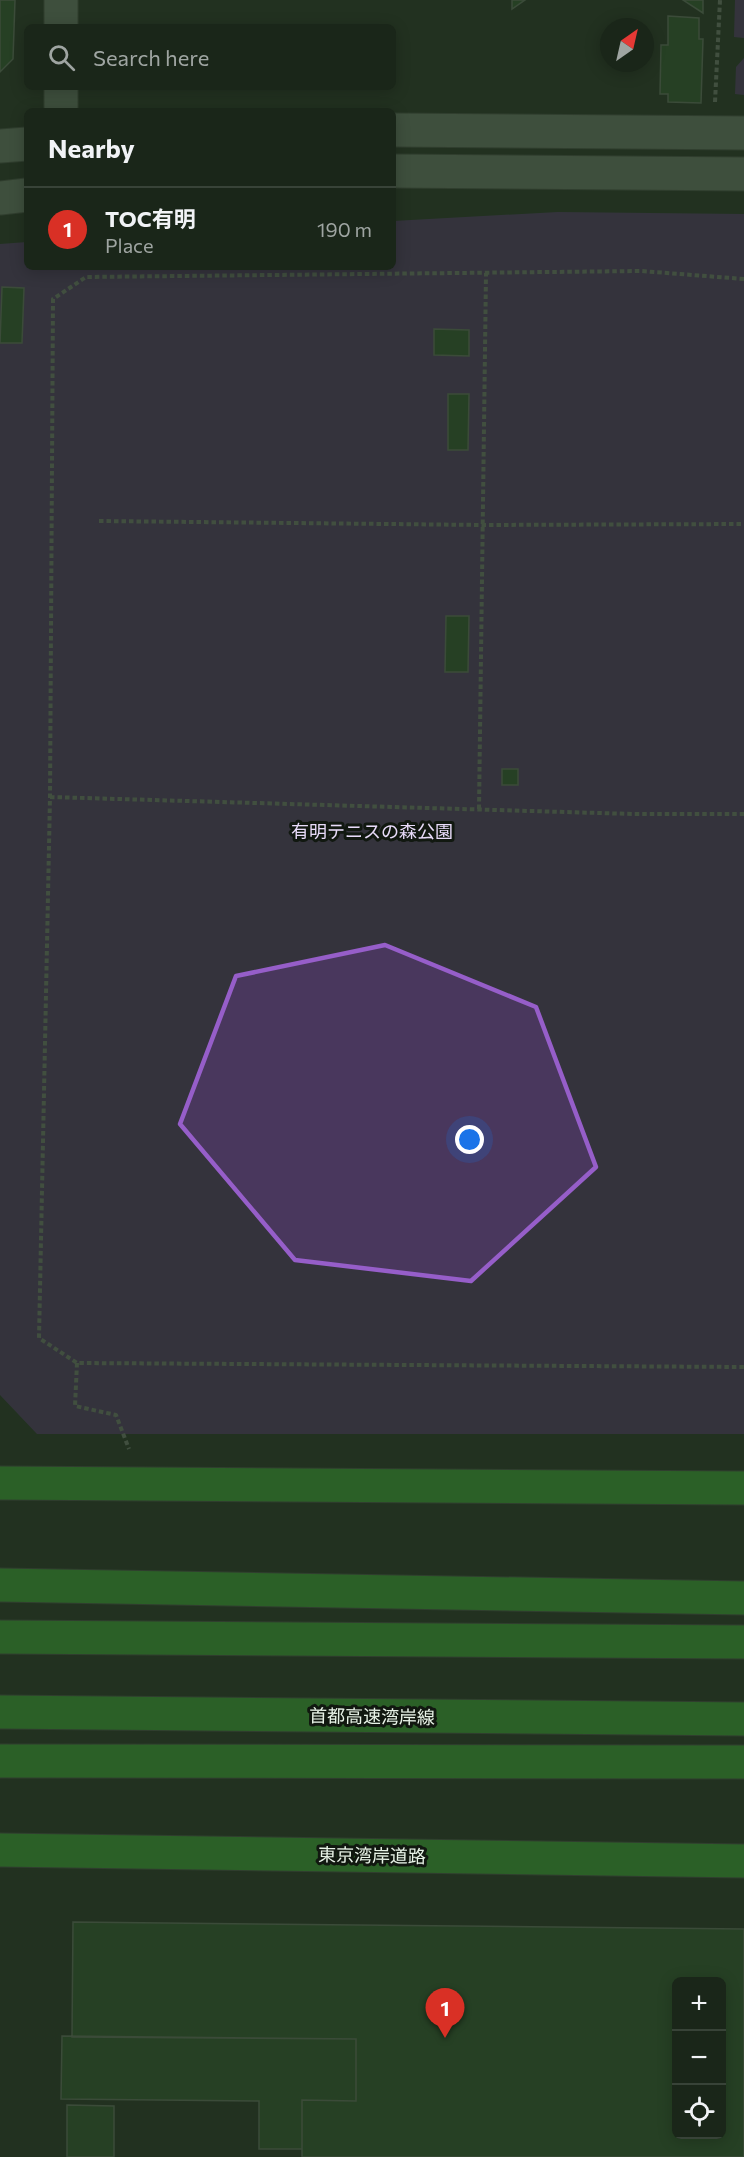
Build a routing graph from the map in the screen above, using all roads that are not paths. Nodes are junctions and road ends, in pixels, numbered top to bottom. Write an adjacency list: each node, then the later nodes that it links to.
1 (61, 0): 2 (street)
2 (61, 24)
3 (61, 90): 4 (street)
4 (61, 108)
5 (396, 130): 6 (street)
6 (744, 133)
7 (24, 144): 8 (street)
8 (0, 146)
9 (396, 171): 10 (street)
10 (744, 174)
11 (24, 195): 12 (street)
12 (0, 198)
13 (0, 1483): 14 (highway)
14 (744, 1488)
15 (0, 1586): 16 (highway)
16 (735, 1597)
17 (0, 1637): 18 (highway)
18 (736, 1642)
19 (0, 1712): 20 (highway, 首都高速湾岸線)
20 (736, 1719)
21 (0, 1761): 22 (highway)
22 (737, 1762)
23 (0, 1850): 24 (highway, 東京湾岸道路)
24 (744, 1861)

